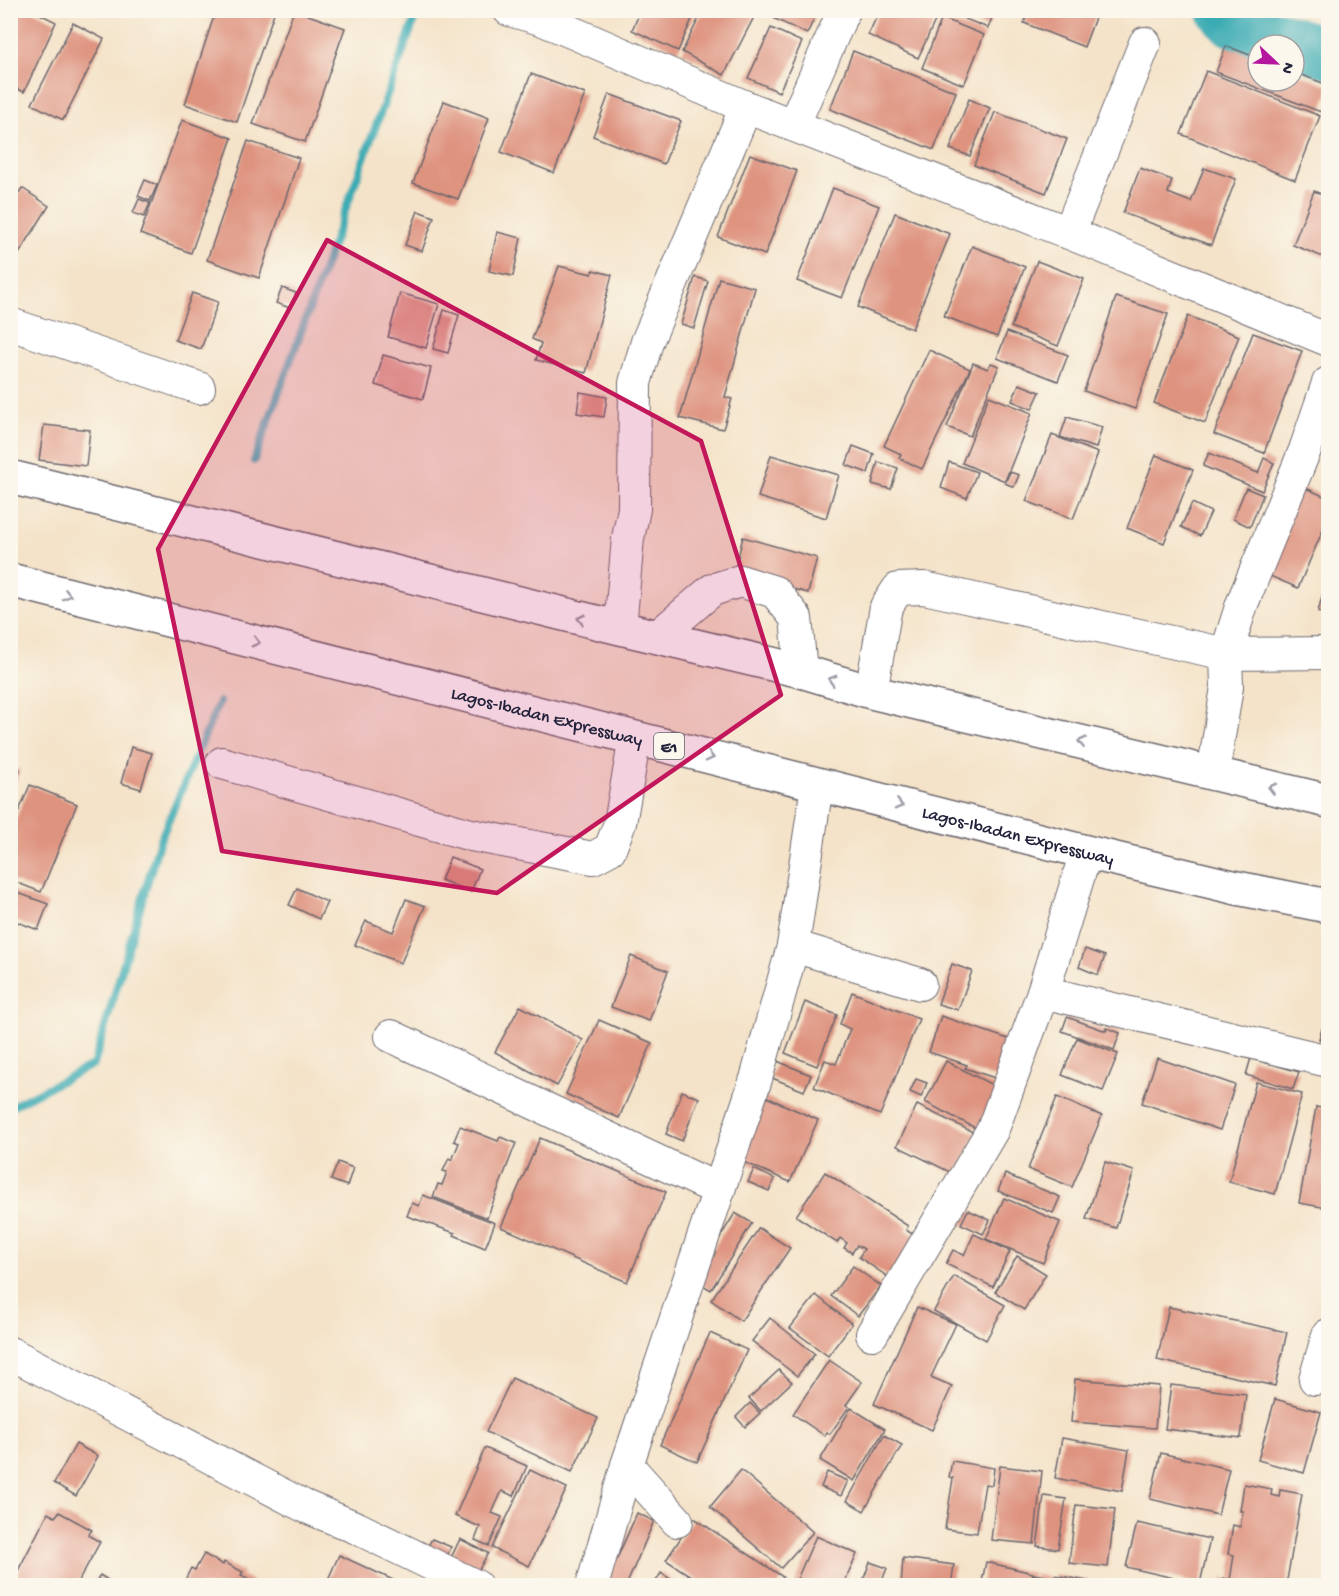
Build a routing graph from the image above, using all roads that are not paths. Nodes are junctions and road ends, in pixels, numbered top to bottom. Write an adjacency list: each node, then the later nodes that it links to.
1 (509, 10): 3 (street)
2 (844, 10): 6 (street)
3 (543, 15): 5 (street)
4 (1145, 43): 7 (street)
5 (746, 107): 6 (street); 14 (street)
6 (794, 124): 7 (street)
7 (1069, 233): 9 (street)
8 (10, 324): 11 (street)
9 (1329, 340)
10 (1329, 383): 17 (street)
11 (199, 387)
12 (10, 477): 14 (highway, one-way to 12)
13 (10, 580): 20 (highway, Lagos-Ibadan Expressway / E1, one-way to 20)
14 (620, 628): 15 (highway)
15 (657, 637): 18 (highway); 18 (street)
16 (1329, 653): 17 (street)
17 (1226, 654): 19 (street); 22 (street)
18 (801, 671): 19 (highway, one-way to 18)
19 (871, 692): 22 (highway, one-way to 19)
20 (635, 738): 21 (street); 23 (highway, Lagos-Ibadan Expressway / E1, one-way to 23)
21 (222, 763)
22 (1213, 774): 24 (highway, one-way to 22)
23 (817, 785): 25 (highway, Lagos-Ibadan Expressway / E1, one-way to 25); 27 (street)
24 (1329, 801)
25 (1086, 852): 26 (highway, Lagos-Ibadan Expressway / E1); 29 (street)
26 (1329, 906)
27 (793, 946): 28 (street); 32 (street)
28 (920, 984)
29 (1043, 992): 31 (street); 33 (street)
30 (391, 1036): 32 (street)
31 (1329, 1061)
32 (719, 1190): 37 (street)
33 (872, 1334)
34 (1329, 1335): 36 (street)
35 (10, 1353): 39 (street)
36 (1315, 1379)
37 (627, 1465): 38 (street); 40 (street)
38 (677, 1521)
39 (476, 1586)
40 (592, 1586)

